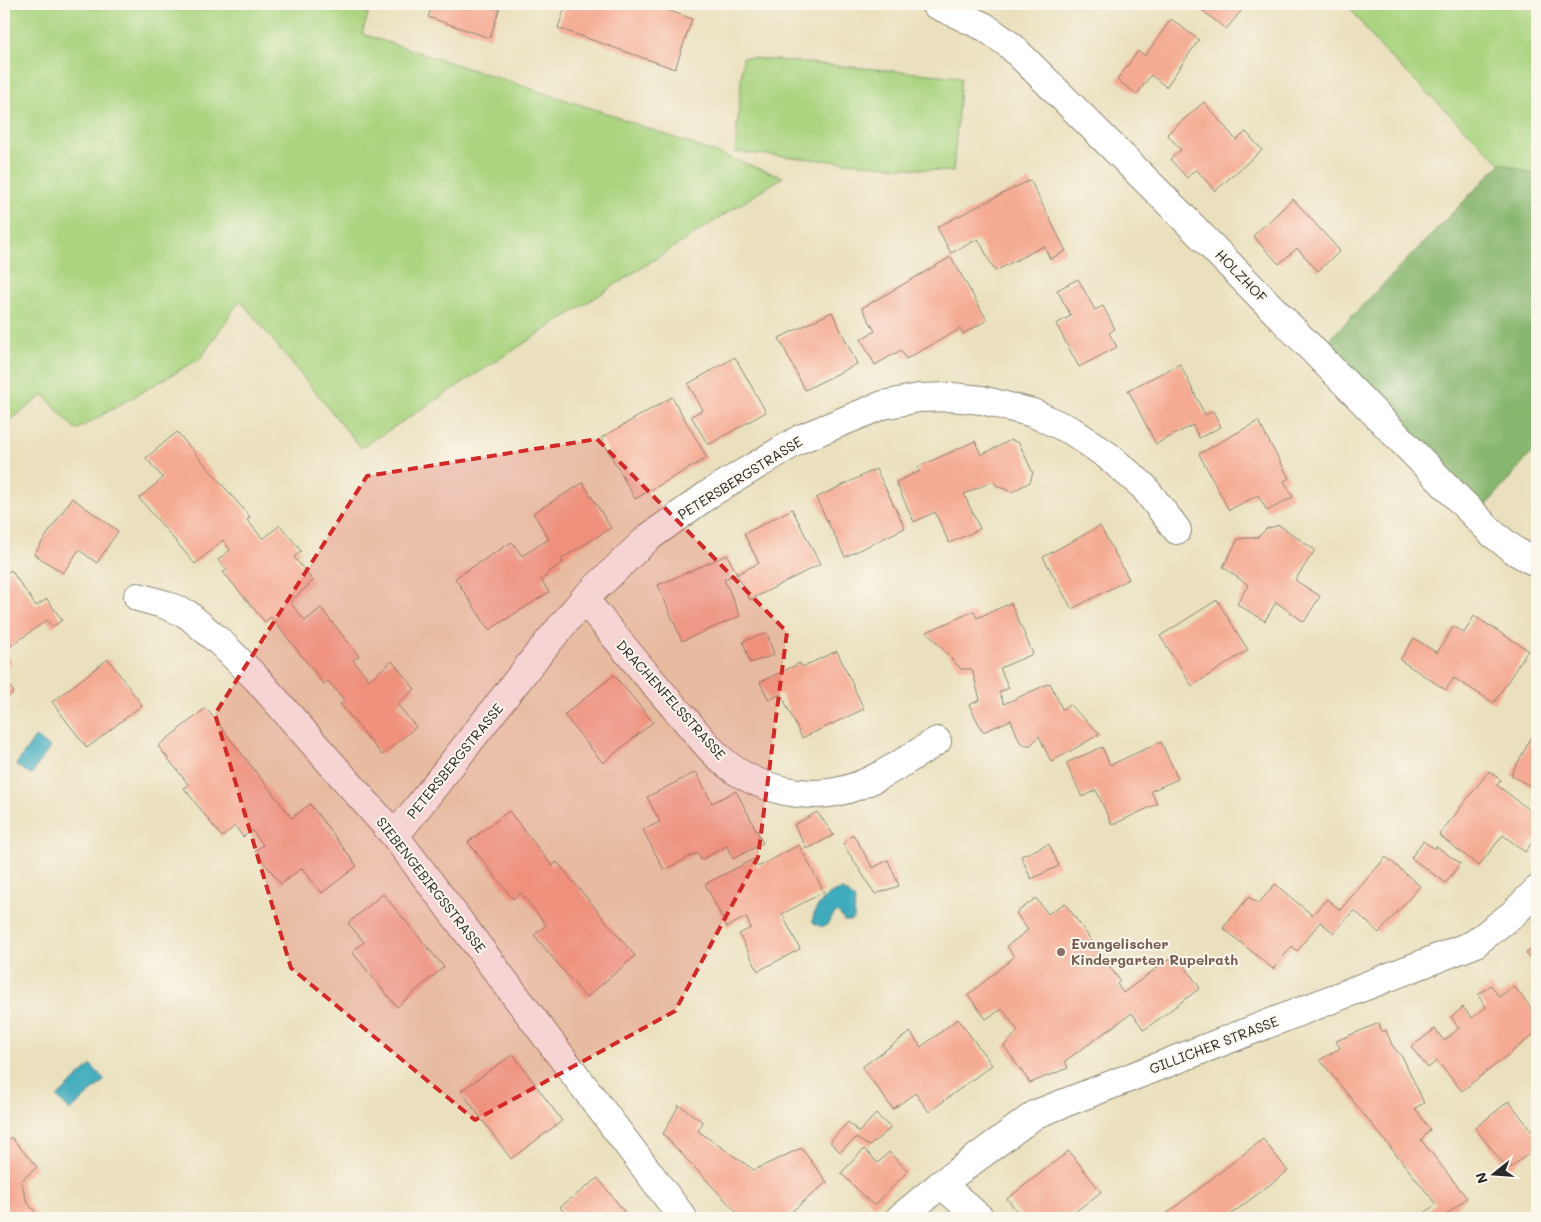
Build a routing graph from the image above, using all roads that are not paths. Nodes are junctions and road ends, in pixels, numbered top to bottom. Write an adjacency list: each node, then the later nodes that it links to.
1 (935, 4): 3 (street, HOLZHOF)
2 (1177, 530): 5 (street, PETERSBERGSTRASSE)
3 (1537, 563)
4 (138, 598): 7 (street, SIEBENGEBIRGSSTRASSE)
5 (584, 599): 6 (street, DRACHENFELSSTRASSE); 7 (street, PETERSBERGSTRASSE)
6 (937, 741)
7 (395, 836): 10 (street, SIEBENGEBIRGSSTRASSE)
8 (1537, 890): 9 (street, GILLICHER STRASSE)
9 (941, 1184): 11 (street, GILLICHER STRASSE); 12 (street)
10 (683, 1218)
11 (900, 1218)
12 (980, 1218)

